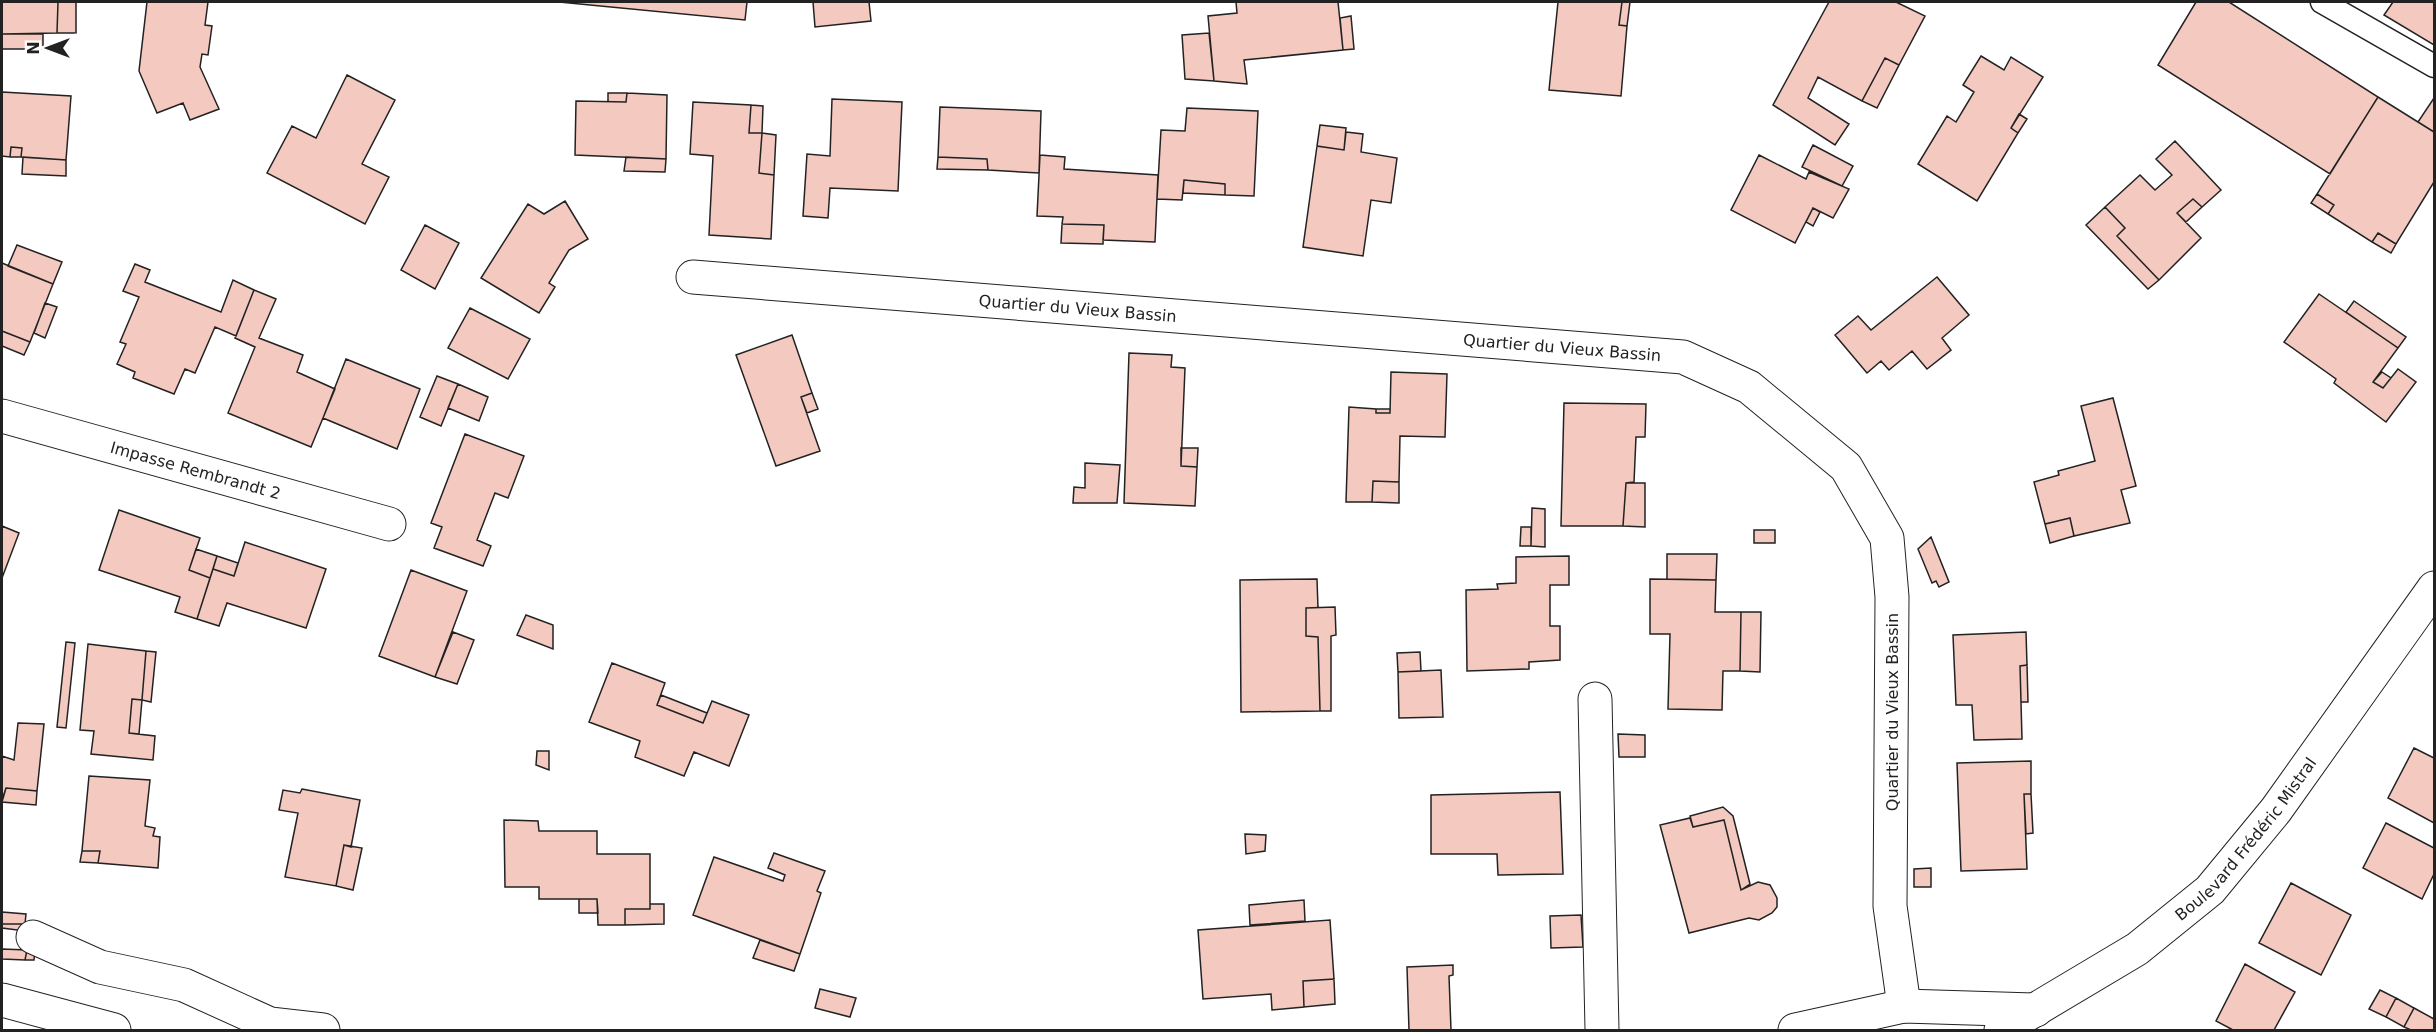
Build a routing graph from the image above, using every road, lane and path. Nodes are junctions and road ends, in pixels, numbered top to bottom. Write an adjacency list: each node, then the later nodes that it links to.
1 (2322, 2): 2 (lane)
2 (2434, 66)
3 (693, 277): 10 (street, Quartier du Vieux Bassin)
4 (2, 416): 5 (street, Impasse Rembrandt 2)
5 (390, 524)
6 (2434, 588): 11 (street, Boulevard Frédéric Mistral)
7 (1595, 699): 14 (street)
8 (33, 937): 13 (street)
9 (2, 1000): 12 (street)
10 (1904, 1006): 11 (street); 15 (street)
11 (2036, 1010): 16 (street, Boulevard Frédéric Mistral)
12 (114, 1030)
13 (323, 1030)
14 (1602, 1030)
15 (1795, 1030)
16 (2001, 1030)

